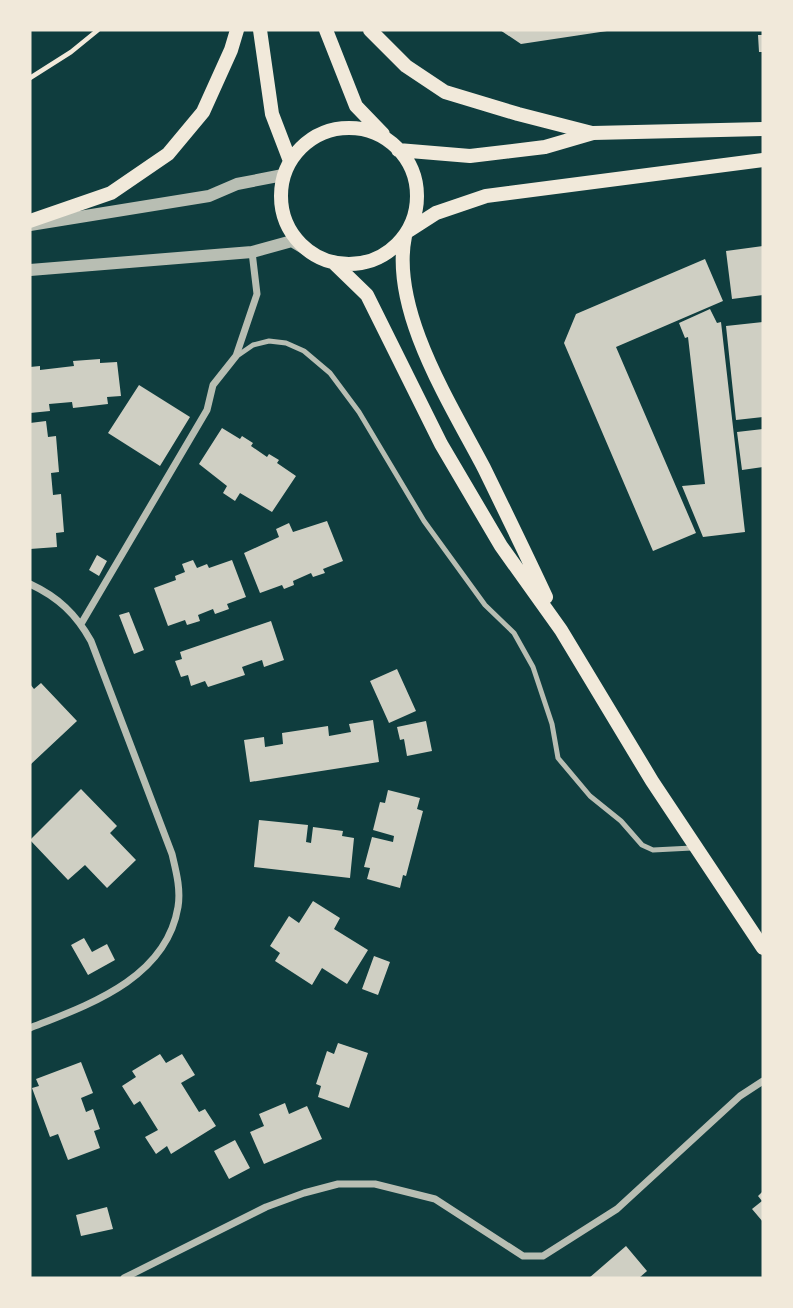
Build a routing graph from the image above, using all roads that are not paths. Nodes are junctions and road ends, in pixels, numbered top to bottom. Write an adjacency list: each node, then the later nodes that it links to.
1 (237, 30): 11 (main road)
2 (260, 30): 9 (main road)
3 (326, 30): 7 (main road)
4 (370, 30): 6 (main road)
5 (763, 129): 6 (main road)
6 (593, 133): 7 (main road)
7 (394, 145): 9 (main road); 12 (main road)
8 (763, 160): 12 (main road)
9 (290, 161): 10 (main road)
10 (283, 175): 11 (street); 14 (main road)
11 (30, 223)
12 (406, 234): 14 (main road); 19 (main road)
13 (252, 252): 14 (street); 15 (street); 16 (street)
14 (328, 261): 19 (main road)
15 (30, 270)
16 (236, 356): 18 (street); 20 (lane)
17 (30, 584): 18 (street)
18 (81, 624): 22 (street)
19 (561, 631): 20 (main road)
20 (695, 848): 21 (main road)
21 (763, 948)
22 (30, 1028)
23 (763, 1081): 24 (street)
24 (124, 1278)

